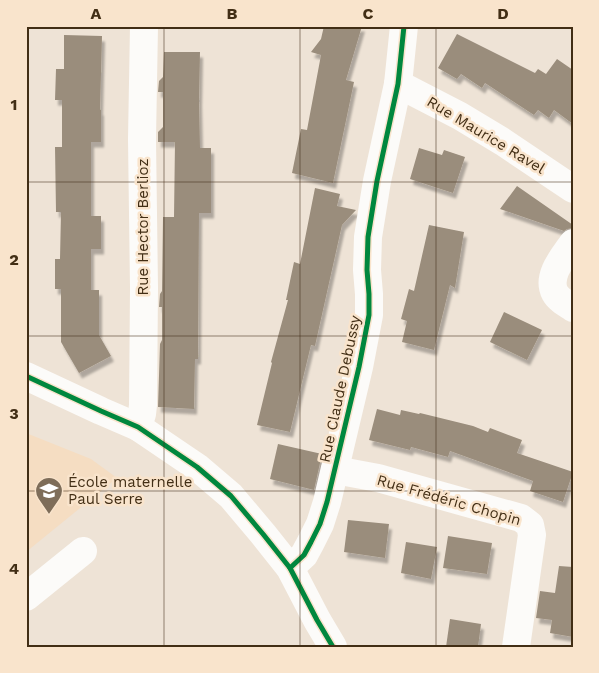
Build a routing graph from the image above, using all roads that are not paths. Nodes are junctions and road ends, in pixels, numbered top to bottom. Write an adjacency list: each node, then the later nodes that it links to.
1 (144, 26): 8 (street, Rue Hector Berlioz)
2 (404, 26): 3 (street, Rue Claude Debussy)
3 (398, 84): 4 (street, Rue Maurice Ravel); 9 (street, Rue Claude Debussy)
4 (573, 190)
5 (573, 243): 6 (street)
6 (573, 308)
7 (26, 376): 8 (street)
8 (138, 427): 11 (street)
9 (335, 470): 11 (street, Rue Claude Debussy); 14 (street, Rue Frédéric Chopin)
10 (83, 551): 12 (street)
11 (290, 568): 13 (street)
12 (26, 597)
13 (333, 647)
14 (516, 647)

